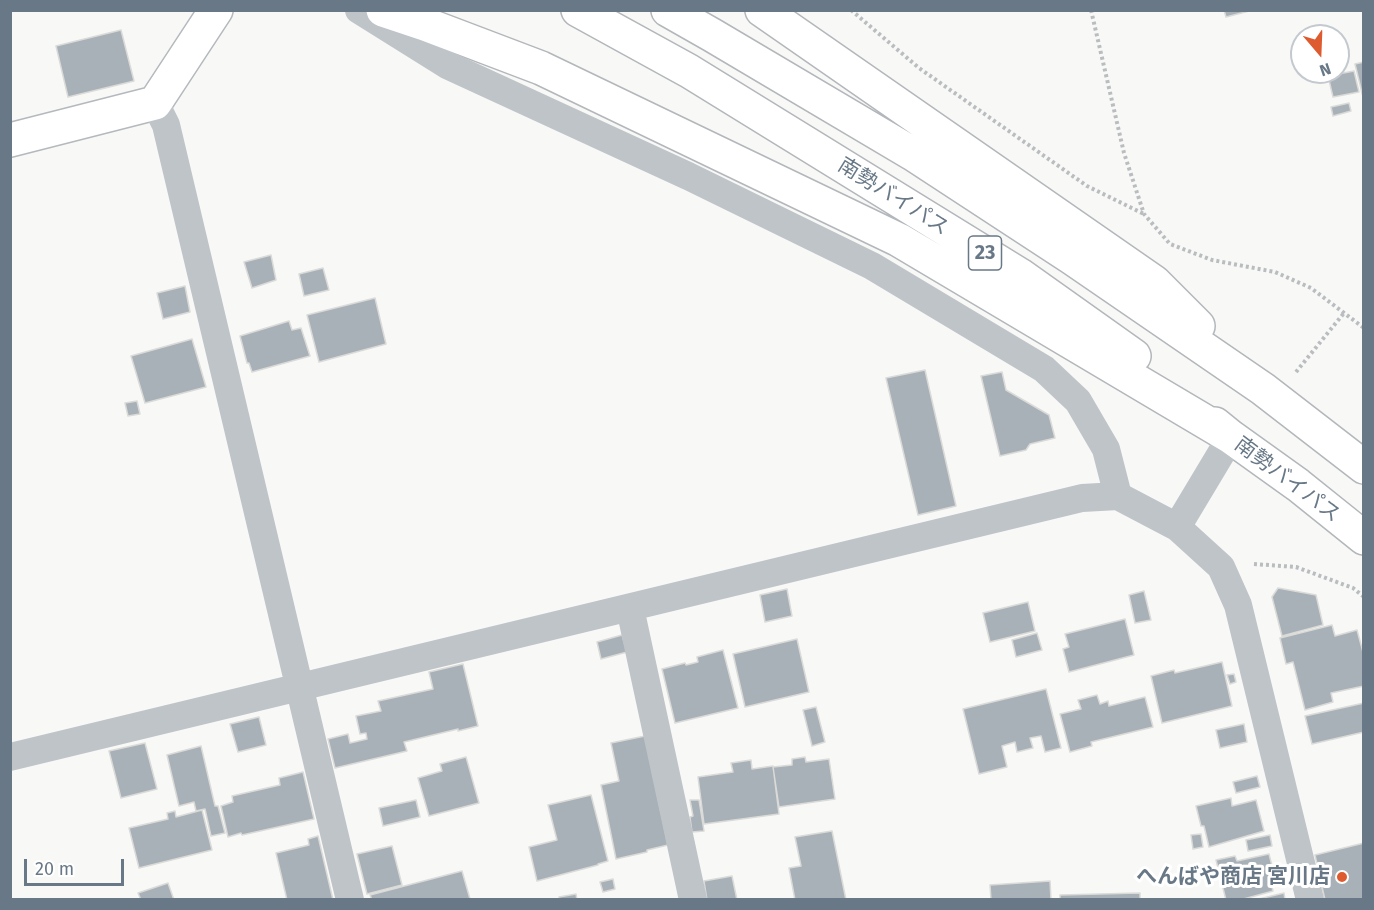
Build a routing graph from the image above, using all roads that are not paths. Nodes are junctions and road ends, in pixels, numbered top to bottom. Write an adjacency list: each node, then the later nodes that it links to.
1 (216, 10): 7 (main road)
2 (359, 10): 12 (street)
3 (383, 10): 10 (main road)
4 (578, 10): 10 (main road, 南勢バイパス / 23)
5 (668, 10): 9 (main road, 23)
6 (762, 10): 9 (main road)
7 (155, 103): 8 (main road); 16 (street)
8 (10, 140)
9 (1269, 394): 11 (main road, 23)
10 (1231, 437): 13 (street); 14 (main road, 南勢バイパス / 23)
11 (1364, 467)
12 (1118, 496): 13 (street); 15 (street)
13 (1177, 527): 20 (street)
14 (1364, 537)
15 (630, 608): 16 (street); 19 (street)
16 (299, 687): 17 (street); 18 (street)
17 (10, 757)
18 (350, 900)
19 (693, 900)
20 (1310, 900)

